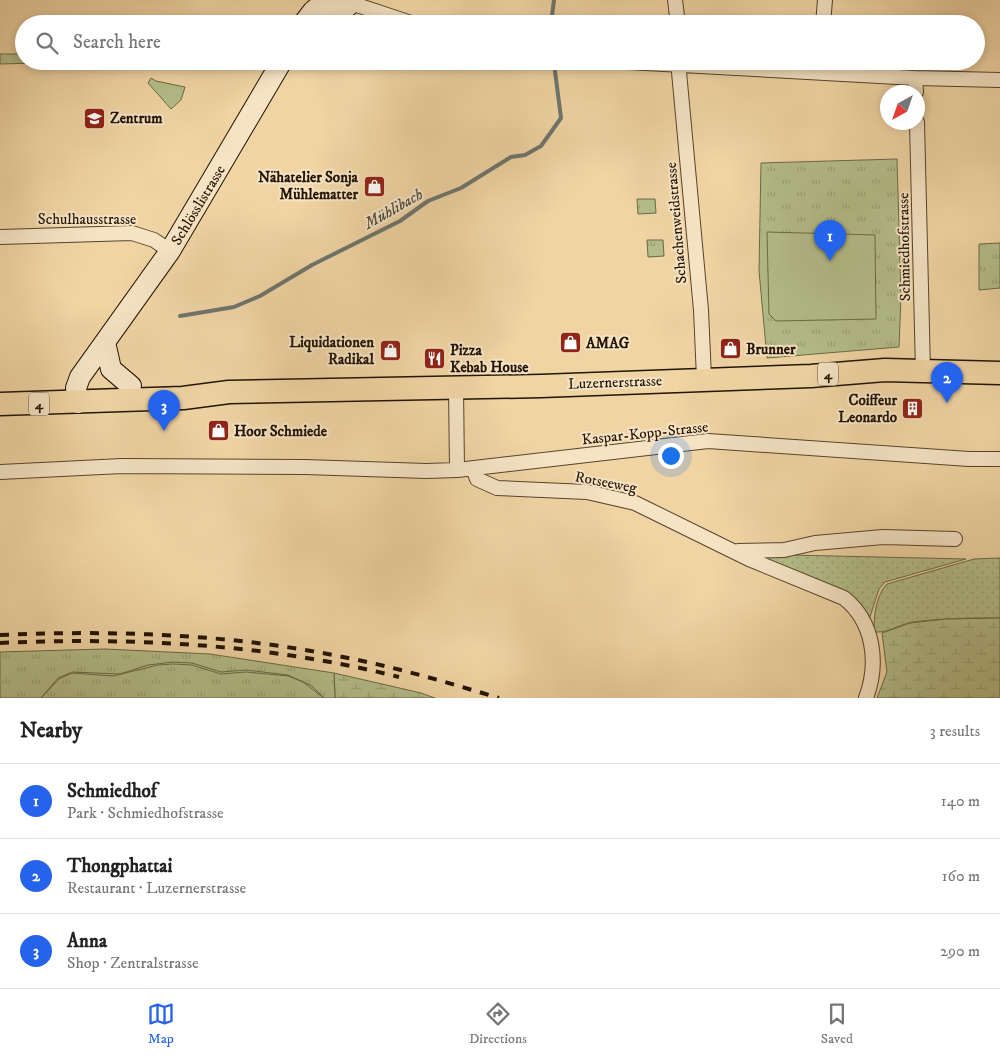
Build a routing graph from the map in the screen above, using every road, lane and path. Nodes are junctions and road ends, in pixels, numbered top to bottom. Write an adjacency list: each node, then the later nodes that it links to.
1 (675, 0): 7 (street)
2 (825, 0): 8 (street)
3 (352, 1): 4 (main road); 6 (street)
4 (322, 2): 5 (main road)
5 (310, 15)
6 (390, 15)
7 (677, 15)
8 (824, 15)
9 (277, 70): 17 (main road, Schlösslistrasse)
10 (679, 70): 21 (street, Schachenweidstrasse)
11 (847, 70): 12 (street)
12 (916, 78): 13 (street); 14 (street)
13 (1000, 80)
14 (916, 85)
15 (917, 130): 19 (street, Schmiedhofstrasse)
16 (0, 237): 17 (street, Schulhausstrasse)
17 (170, 251): 18 (main road, Schlösslistrasse)
18 (105, 342): 22 (main road); 26 (main road, Schlösslistrasse)
19 (923, 371): 20 (main road, Luzernerstrasse / 4); 21 (main road, Luzernerstrasse / 4)
20 (1000, 373)
21 (704, 378): 23 (main road, Luzernerstrasse / 4)
22 (131, 386): 25 (main road, 4); 26 (main road, 4)
23 (456, 387): 25 (main road, Luzernerstrasse / 4); 31 (street)
24 (0, 389): 26 (main road, 4)
25 (230, 392): 26 (main road, 4)
26 (77, 396): 27 (main road, 4)
27 (10, 404): 28 (street)
28 (0, 417)
29 (1000, 459): 30 (street, Kaspar-Kopp-Strasse)
30 (473, 468): 31 (street, Kaspar-Kopp-Strasse); 34 (street, Rotseeweg)
31 (457, 470): 32 (street, Kaspar-Kopp-Strasse)
32 (0, 472)
33 (955, 539): 34 (street, Rotseeweg)
34 (732, 550): 35 (street, Rotseeweg)
35 (866, 698)

